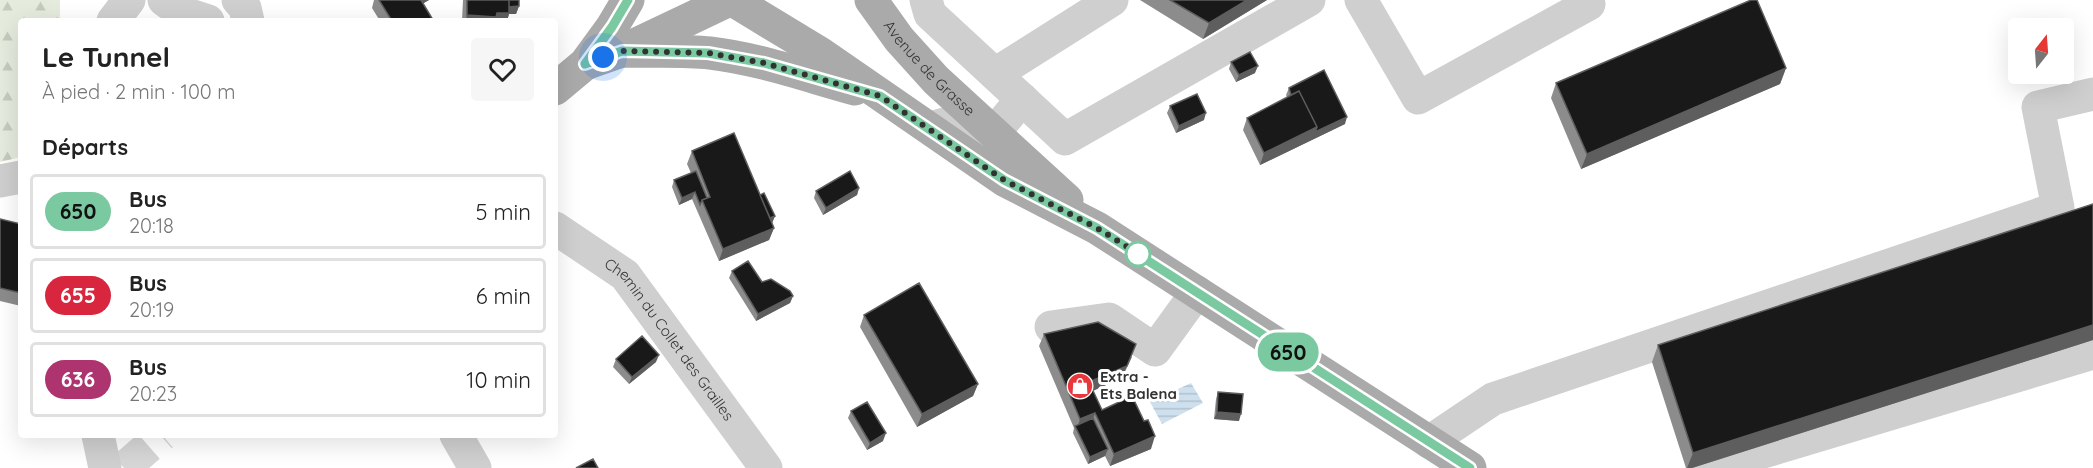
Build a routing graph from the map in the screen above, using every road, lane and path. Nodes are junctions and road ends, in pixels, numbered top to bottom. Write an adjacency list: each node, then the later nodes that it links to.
1 (129, 0): 12 (street)
2 (164, 0): 13 (street)
3 (238, 0): 14 (street)
4 (628, 0): 16 (main road)
5 (871, 0): 23 (main road, Avenue de Grasse)
6 (1112, 0): 17 (street)
7 (1309, 0): 21 (street)
8 (1361, 0): 10 (street)
9 (738, 1): 15 (main road); 20 (main road, Avenue de Grasse)
10 (1589, 4)
11 (928, 7): 17 (street)
12 (115, 18)
13 (199, 18)
14 (247, 18)
15 (622, 51): 16 (main road); 20 (main road)
16 (585, 64): 18 (main road)
17 (995, 74): 21 (street)
18 (558, 86)
19 (2093, 94): 33 (street)
20 (880, 96): 22 (main road, Avenue de Grasse)
21 (1022, 99): 23 (street)
22 (928, 129): 23 (street, Avenue de Grasse); 26 (main road, Avenue de Grasse)
23 (993, 133): 26 (main road, Avenue de Grasse)
24 (18, 178): 25 (street)
25 (0, 181)
26 (1097, 228): 28 (main road, Avenue de Grasse)
27 (558, 230): 36 (street, Chemin du Collet des Grailles)
28 (1197, 292): 29 (street); 33 (main road, Avenue de Grasse)
29 (1051, 327)
30 (2093, 353): 38 (street)
31 (99, 438): 34 (street)
32 (458, 438): 35 (street)
33 (1429, 442): 37 (main road, Avenue de Grasse)
34 (105, 468)
35 (475, 468)
36 (766, 468)
37 (1470, 468)
38 (1710, 468)

